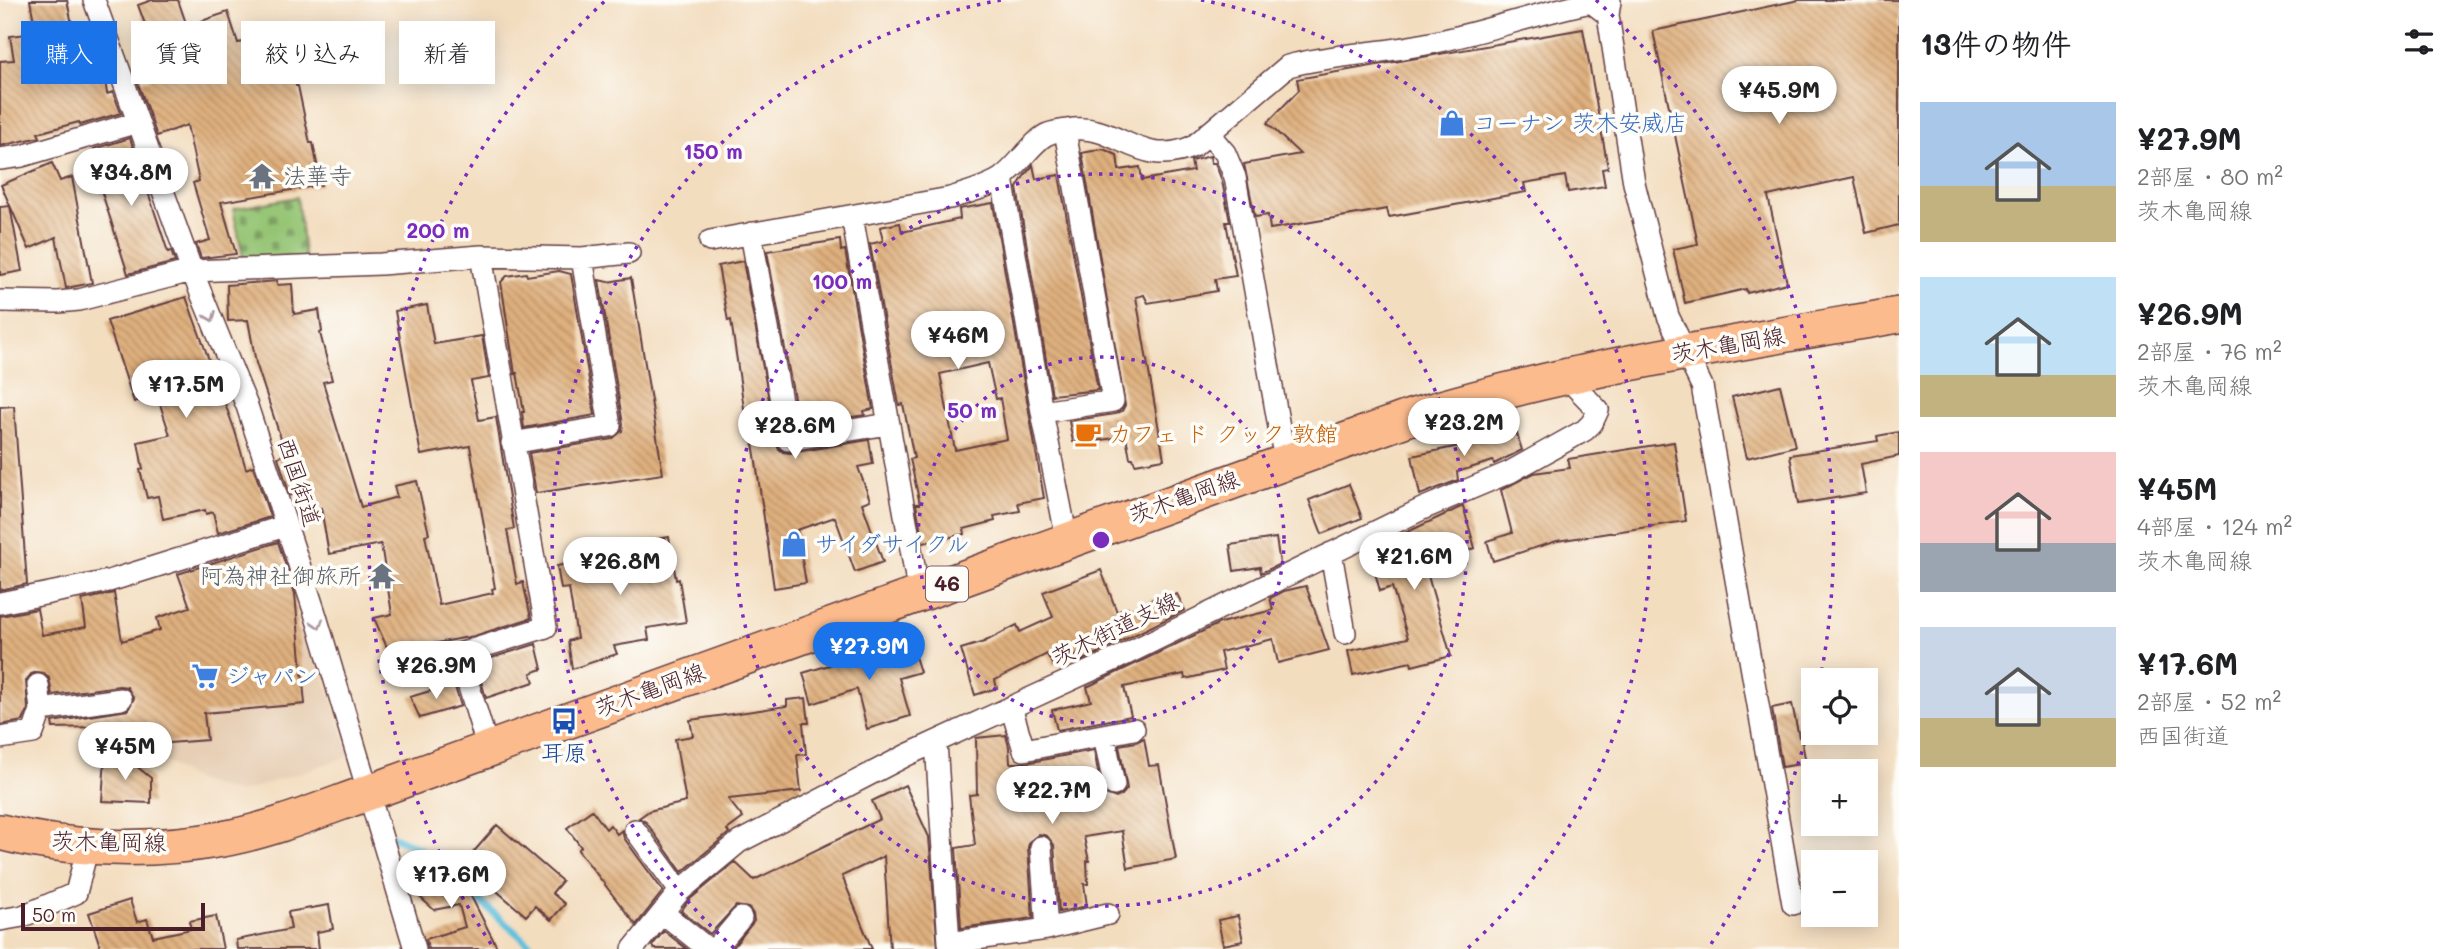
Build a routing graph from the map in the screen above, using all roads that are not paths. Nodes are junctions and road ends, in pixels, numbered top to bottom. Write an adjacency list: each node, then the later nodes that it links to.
1 (94, 0): 3 (street, 西国街道)
2 (1609, 7): 5 (street); 17 (street)
3 (138, 122): 6 (street); 14 (street, 西国街道)
4 (1065, 131): 5 (street); 7 (street); 19 (street)
5 (1208, 133): 22 (street)
6 (0, 159)
7 (1002, 178): 8 (street); 19 (street)
8 (852, 216): 9 (street); 20 (street)
9 (751, 233): 10 (street); 20 (street)
10 (710, 241)
11 (629, 253): 13 (street)
12 (481, 256): 13 (street); 14 (street); 21 (street)
13 (582, 258): 21 (street)
14 (192, 271): 15 (street); 23 (street, 西国街道, one-way to 23)
15 (0, 301)
16 (1899, 315): 17 (main road, 茨木亀岡線 / 46)
17 (1685, 352): 18 (main road, 茨木亀岡線 / 46); 45 (street)
18 (1564, 376): 22 (main road, 茨木亀岡線 / 46); 25 (street, 茨木街道支線)
19 (1042, 412): 24 (street)
20 (889, 424): 26 (street)
21 (512, 443): 37 (street)
22 (1285, 461): 24 (main road, 茨木亀岡線 / 46)
23 (285, 526): 27 (street); 39 (street, 西国街道, one-way to 39)
24 (1067, 540): 26 (main road, 茨木亀岡線 / 46)
25 (1331, 553): 28 (street); 31 (street, 茨木街道支線)
26 (919, 594): 37 (main road, 茨木亀岡線 / 46)
27 (0, 603)
28 (1345, 633)
29 (38, 685): 32 (street)
30 (121, 699): 32 (street)
31 (1011, 707): 34 (street); 36 (street, 茨木街道支線)
32 (41, 710): 35 (street)
33 (1134, 729): 34 (street)
34 (1104, 735): 38 (street)
35 (0, 738)
36 (936, 742): 44 (street, 茨木街道支線); 51 (street)
37 (488, 749): 39 (main road, 茨木亀岡線 / 46)
38 (1114, 785)
39 (370, 792): 42 (main road, 茨木亀岡線 / 46); 52 (street, 西国街道)
40 (635, 830): 44 (street)
41 (0, 832): 42 (main road, 茨木亀岡線 / 46)
42 (88, 846): 49 (street)
43 (1041, 847): 50 (street)
44 (680, 891): 46 (street, 茨木街道支線)
45 (1793, 904)
46 (663, 913): 53 (street, 茨木街道支線); 54 (street)
47 (1108, 914): 50 (street)
48 (741, 918): 55 (street)
49 (0, 920)
50 (1047, 929): 51 (street)
51 (948, 946)
52 (415, 949)
53 (633, 949)
54 (708, 949)
55 (715, 949)

